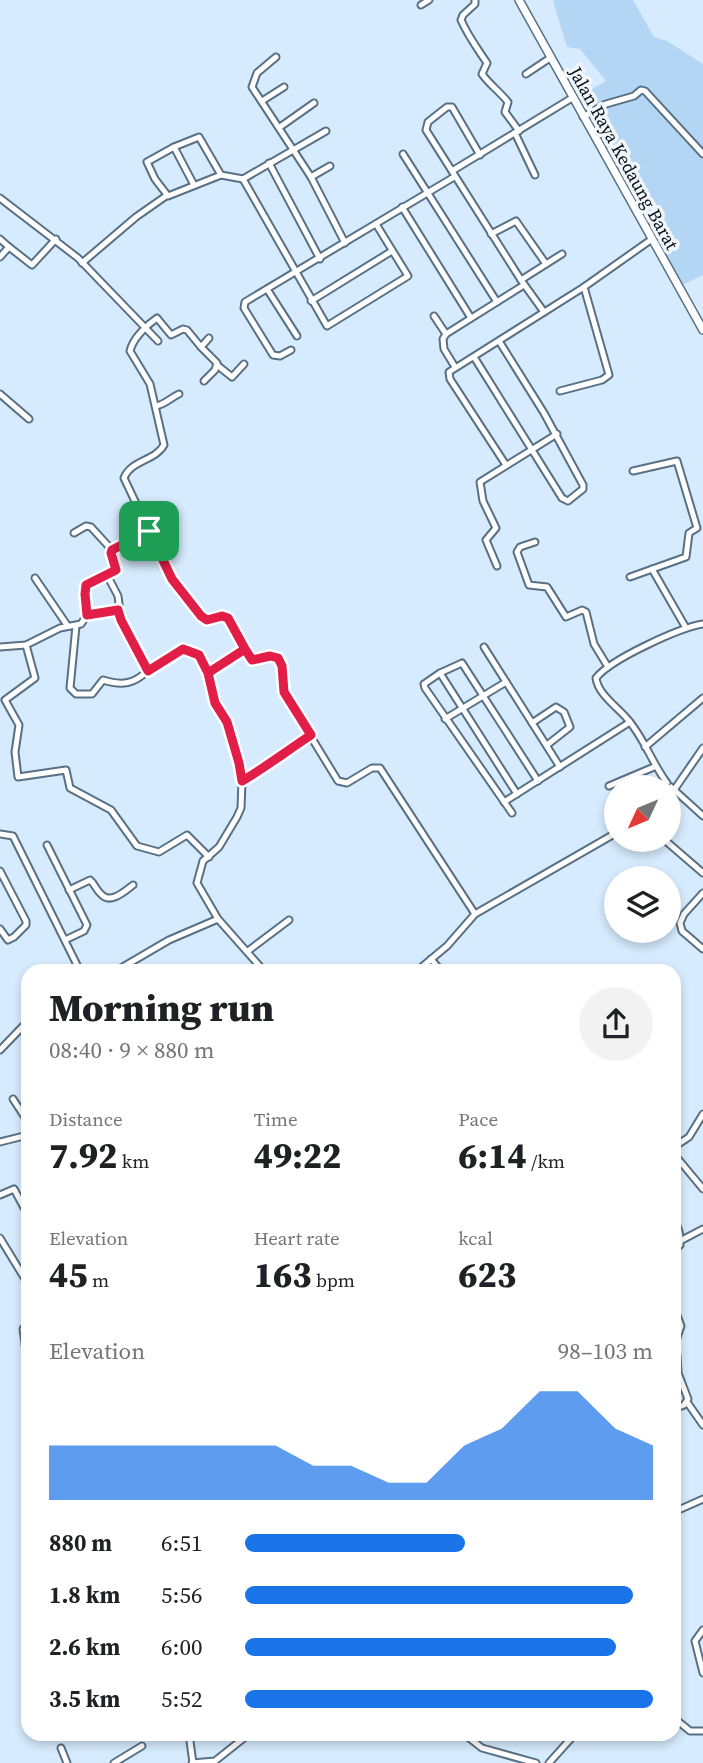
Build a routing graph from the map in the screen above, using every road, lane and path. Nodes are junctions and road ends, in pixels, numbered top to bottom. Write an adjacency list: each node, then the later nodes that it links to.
1 (429, 0): 4 (street)
2 (475, 0): 15 (street)
3 (519, 0): 6 (street, Jalan Raya Kedaung Barat)
4 (421, 5)
5 (276, 57): 10 (street)
6 (550, 58): 7 (street); 9 (street, Jalan Raya Kedaung Barat)
7 (526, 74)
8 (284, 87): 10 (street)
9 (572, 98): 12 (street, Jalan Raya Kedaung Barat); 15 (street)
10 (262, 101): 13 (street)
11 (314, 103): 13 (street)
12 (583, 117): 19 (street); 37 (street, Jalan Raya Kedaung Barat)
13 (280, 127): 17 (street)
14 (326, 131): 17 (street)
15 (517, 132): 20 (street); 25 (street)
16 (174, 147): 24 (street); 28 (street); 30 (street)
17 (295, 149): 21 (street); 26 (street)
18 (403, 154): 29 (street)
19 (703, 154)
20 (480, 155): 23 (street); 23 (street)
21 (269, 163): 27 (street); 43 (street)
22 (330, 166): 26 (street)
23 (453, 174): 29 (street); 34 (street)
24 (221, 175): 27 (street); 28 (street)
25 (535, 175)
26 (311, 177): 38 (street)
27 (243, 179): 46 (street)
28 (194, 185): 30 (street)
29 (428, 191): 32 (street); 51 (street)
30 (166, 196): 44 (street)
31 (0, 199): 36 (street)
32 (402, 207): 33 (street); 54 (street)
33 (376, 224): 38 (street); 40 (street)
34 (491, 234): 45 (street); 47 (street)
35 (0, 239): 39 (street)
36 (56, 239): 39 (street); 44 (street)
37 (652, 239): 48 (street); 56 (street, Jalan Raya Kedaung Barat)
38 (345, 243): 43 (street)
39 (9, 247): 42 (street)
40 (392, 251): 50 (street); 50 (street)
41 (562, 254): 45 (street)
42 (0, 257)
43 (320, 259): 46 (street)
44 (82, 262): 55 (street)
45 (546, 264): 47 (street)
46 (295, 273): 49 (street); 50 (street)
47 (522, 283): 51 (street); 52 (street)
48 (584, 287): 52 (street); 69 (street)
49 (267, 289): 58 (street); 63 (street)
50 (311, 301)
51 (497, 302): 54 (street)
52 (544, 312): 61 (street)
53 (434, 316): 57 (street)
54 (471, 318): 57 (street)
55 (145, 328): 60 (street); 62 (street); 72 (street)
56 (703, 331)
57 (446, 334): 67 (street)
58 (297, 336)
59 (209, 338): 62 (street)
60 (158, 341)
61 (499, 341): 64 (street); 74 (street)
62 (201, 347): 66 (street)
63 (291, 350)
64 (474, 357): 67 (street); 75 (street)
65 (244, 364): 66 (street)
66 (217, 365): 68 (street)
67 (455, 367): 76 (street)
68 (204, 381)
69 (560, 391)
70 (0, 394): 73 (street)
71 (179, 394): 72 (street)
72 (156, 406): 78 (street)
73 (29, 419)
74 (557, 435): 75 (street); 75 (street)
75 (532, 449): 76 (street)
76 (506, 466): 82 (street)
77 (633, 471): 83 (street)
78 (149, 531): 81 (street); 96 (street)
79 (74, 533): 81 (street)
80 (535, 542): 97 (street)
81 (112, 550): 84 (street)
82 (497, 566)
83 (652, 569): 85 (street); 92 (street)
84 (107, 575): 87 (street); 88 (street)
85 (630, 577)
86 (35, 578): 90 (street)
87 (118, 610): 88 (street); 98 (street)
88 (87, 615): 91 (street)
89 (703, 624): 92 (street)
90 (67, 625): 91 (street); 93 (street)
91 (76, 626): 98 (street)
92 (686, 628): 97 (street)
93 (26, 645): 94 (street); 128 (street)
94 (0, 646)
95 (484, 648): 101 (street)
96 (245, 649): 99 (street); 108 (street)
97 (608, 667): 106 (street)
98 (148, 671): 99 (street)
99 (208, 673): 117 (street)
100 (439, 673): 102 (street); 104 (street); 105 (street)
101 (506, 682): 102 (street); 107 (street)
102 (485, 695): 104 (street); 118 (street)
103 (703, 698): 110 (street)
104 (463, 709): 105 (street); 119 (street)
105 (445, 719): 121 (street)
106 (631, 722): 110 (street); 113 (street)
107 (533, 723): 109 (street); 109 (street)
108 (311, 735): 117 (street); 134 (street)
109 (547, 745): 113 (street)
110 (645, 747): 112 (street)
111 (703, 748): 116 (street)
112 (654, 766): 114 (street); 115 (street)
113 (561, 767): 118 (street)
114 (634, 775)
115 (659, 775)
116 (681, 780)
117 (242, 781): 128 (street)
118 (538, 781): 119 (street)
119 (517, 794): 121 (street)
120 (681, 796): 123 (street)
121 (504, 802): 122 (street)
122 (512, 813)
123 (703, 816)
124 (0, 834): 138 (street)
125 (604, 840): 134 (street)
126 (47, 845): 132 (street)
127 (680, 852): 129 (street)
128 (209, 857): 135 (street)
129 (702, 870)
130 (0, 871): 137 (street)
131 (133, 885): 132 (street)
132 (69, 890): 138 (street)
133 (703, 893): 139 (street)
134 (475, 914): 141 (street)
135 (218, 919): 140 (street); 143 (street)
136 (289, 920): 140 (street)
137 (0, 929)
138 (65, 940): 142 (street)
139 (703, 949)
140 (248, 951): 144 (street)
141 (431, 959): 145 (street); 146 (street)
142 (77, 964)
143 (128, 964)
144 (257, 964)
145 (425, 964)
146 (435, 964)
147 (21, 1028): 148 (street)
148 (0, 1050)
149 (13, 1099): 150 (street)
150 (21, 1111)
151 (703, 1114): 154 (street)
152 (21, 1137): 153 (street)
153 (0, 1142)
154 (681, 1142)
155 (681, 1162): 156 (street)
156 (703, 1189)
157 (0, 1195): 158 (street)
158 (21, 1201)
159 (703, 1229): 161 (street)
160 (0, 1238): 162 (street)
161 (681, 1240)
162 (21, 1272)
163 (681, 1382): 164 (street)
164 (687, 1402): 165 (street); 166 (street)
165 (681, 1405)
166 (703, 1425)
167 (703, 1499): 168 (street)
168 (681, 1510)
169 (703, 1630): 170 (street)
170 (703, 1673)
171 (681, 1724): 172 (street)
172 (703, 1731)
173 (190, 1741): 181 (street)
174 (240, 1741): 181 (street)
175 (473, 1741): 182 (street)
176 (569, 1741): 183 (street)
177 (142, 1746): 180 (street)
178 (61, 1748): 179 (street)
179 (68, 1763)
180 (114, 1763)
181 (193, 1763)
182 (536, 1763)
183 (549, 1763)

